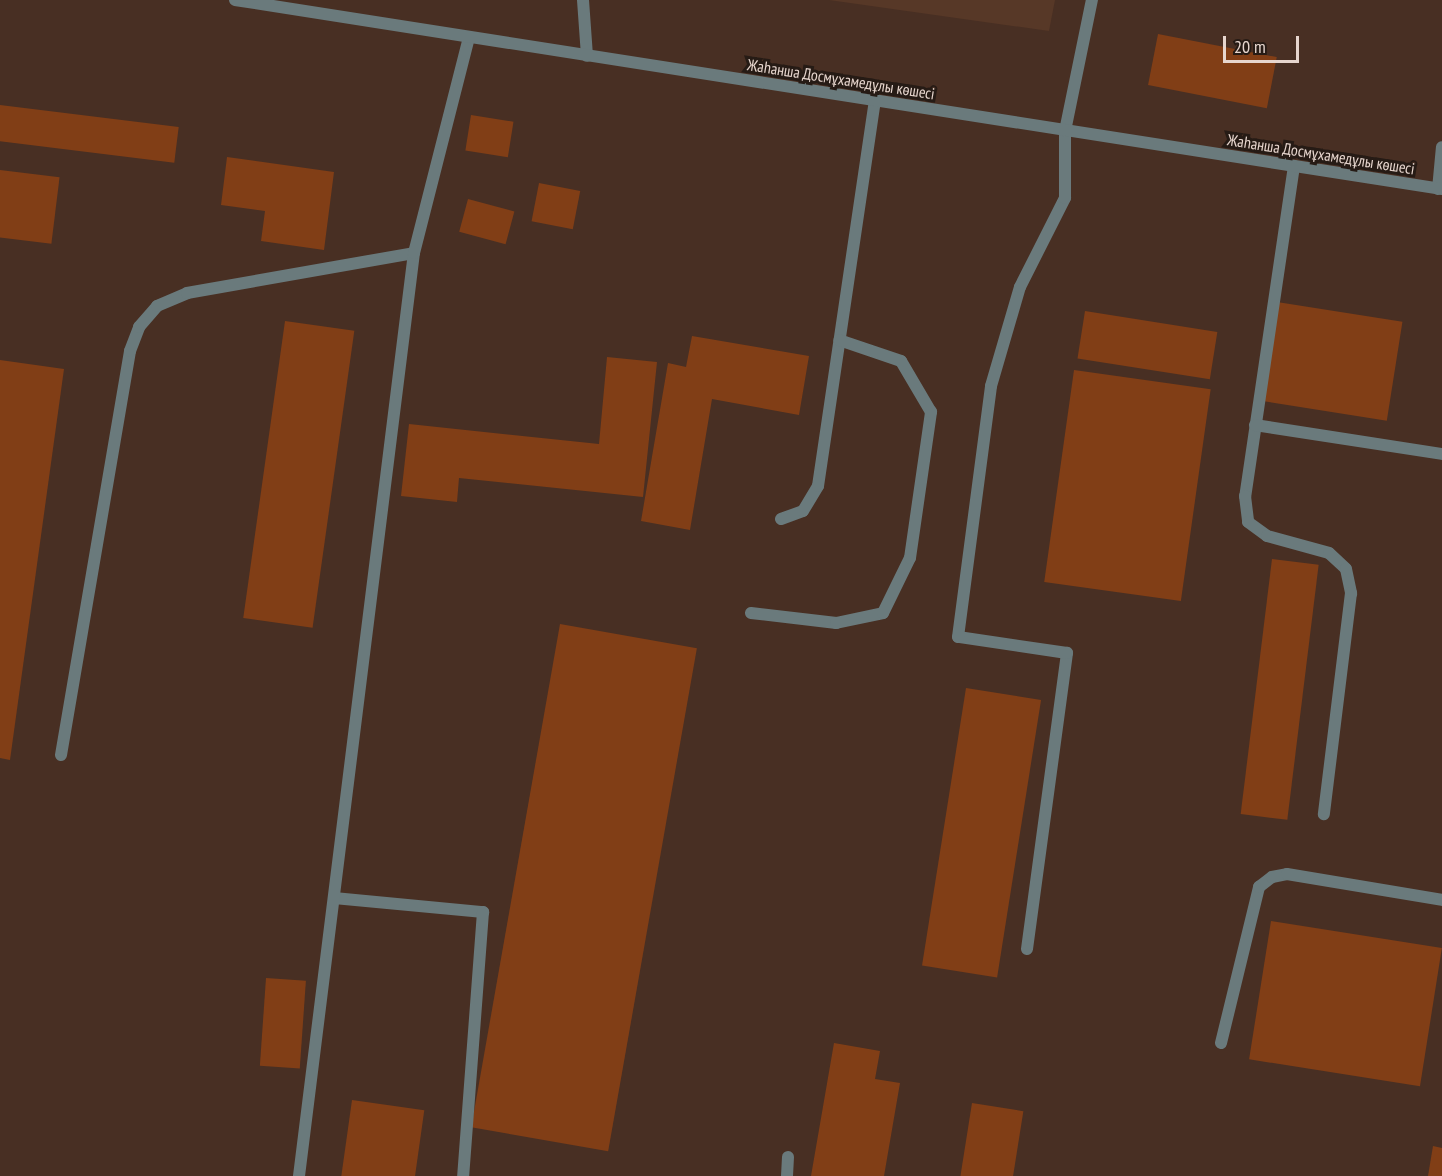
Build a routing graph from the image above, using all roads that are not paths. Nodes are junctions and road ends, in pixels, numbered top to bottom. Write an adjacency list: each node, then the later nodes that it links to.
1 (235, 0): 4 (street, Жаһанша Досмұхамедұлы көшесі)
2 (583, 0): 5 (street)
3 (1092, 0): 7 (street)
4 (469, 38): 5 (street, Жаһанша Досмұхамедұлы көшесі); 11 (street)
5 (586, 56): 6 (street, Жаһанша Досмұхамедұлы көшесі)
6 (875, 101): 7 (street, Жаһанша Досмұхамедұлы көшесі); 12 (street)
7 (1065, 131): 9 (street, Жаһанша Досмұхамедұлы көшесі); 21 (street)
8 (1442, 147): 10 (street)
9 (1294, 166): 10 (street, Жаһанша Досмұхамедұлы көшесі); 13 (street)
10 (1440, 189)
11 (414, 253): 17 (street); 19 (street)
12 (839, 340): 15 (street); 16 (street)
13 (1255, 425): 14 (street); 18 (street)
14 (1442, 454)
15 (781, 519)
16 (751, 613)
17 (61, 755)
18 (1324, 814)
19 (334, 898): 24 (street); 25 (street)
20 (1442, 900): 22 (street)
21 (1027, 949)
22 (1221, 1043)
23 (788, 1157): 26 (street)
24 (299, 1176)
25 (463, 1176)
26 (787, 1176)

